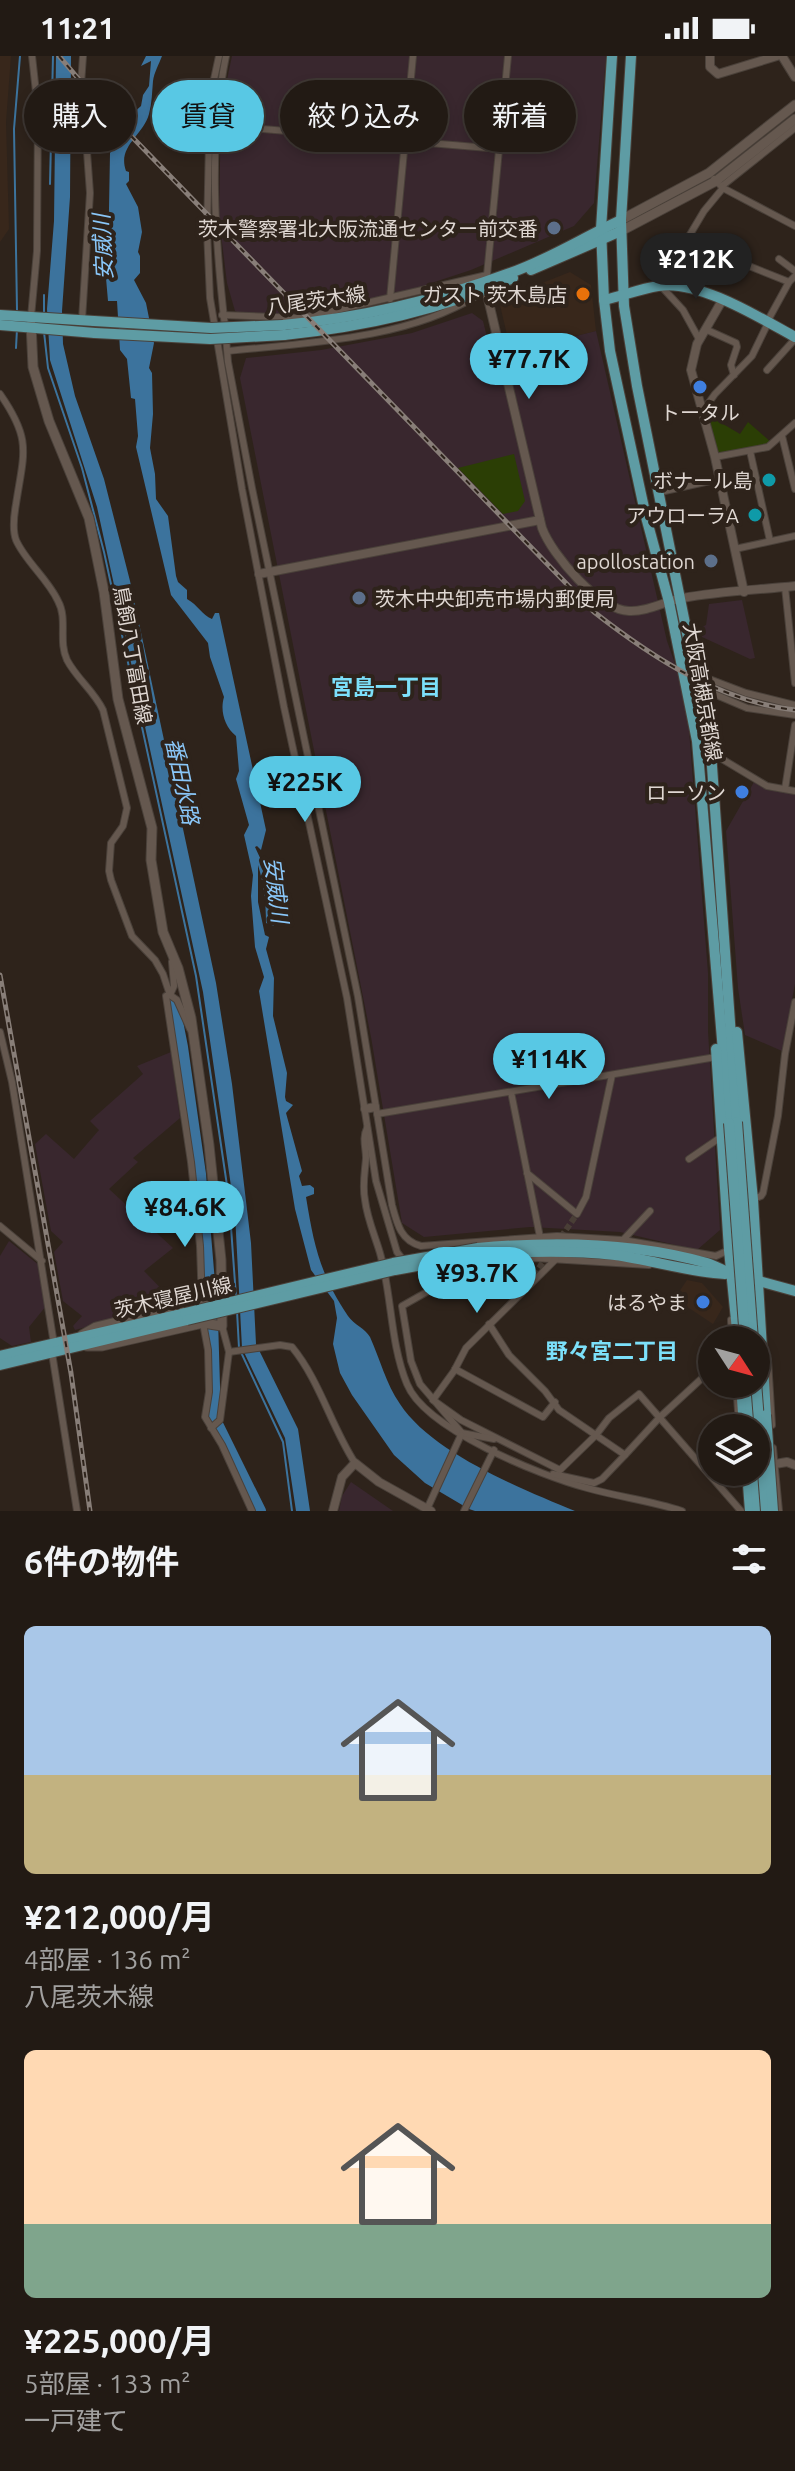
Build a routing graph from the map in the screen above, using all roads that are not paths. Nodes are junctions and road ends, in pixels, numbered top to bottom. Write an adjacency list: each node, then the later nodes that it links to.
1 (32, 56): 45 (street)
2 (83, 56): 44 (street)
3 (219, 56): 12 (street)
4 (226, 56): 13 (street)
5 (413, 56): 14 (street)
6 (508, 56): 15 (street)
7 (612, 56): 26 (main road, 大阪高槻京都線)
8 (631, 56): 24 (main road, 大阪高槻京都線)
9 (710, 56): 10 (street)
10 (779, 56): 11 (street)
11 (795, 77)
12 (214, 80)
13 (222, 80)
14 (411, 80)
15 (506, 80)
16 (795, 105): 23 (main road)
17 (795, 119): 23 (main road)
18 (795, 128): 23 (street)
19 (211, 152): 41 (street)
20 (214, 152): 42 (street)
21 (405, 152): 38 (street)
22 (500, 152): 31 (street)
23 (717, 182): 24 (main road); 25 (street); 34 (street)
24 (621, 226): 26 (main road, 八尾茨木線); 37 (main road, 大阪高槻京都線)
25 (795, 226)
26 (601, 235): 29 (main road, 八尾茨木線); 35 (main road, 八尾茨木線); 40 (main road, 大阪高槻京都線)
27 (779, 259): 30 (street)
28 (739, 262): 33 (street)
29 (512, 273): 31 (main road); 36 (main road, 八尾茨木線)
30 (795, 274): 33 (street)
31 (487, 275): 32 (street)
32 (470, 280): 36 (main road); 38 (street)
33 (789, 282): 46 (street)
34 (660, 285): 37 (main road); 39 (main road); 50 (street)
35 (486, 290): 48 (main road, 八尾茨木線); 51 (street); 63 (street)
36 (444, 294): 48 (main road, 八尾茨木線)
37 (624, 296): 40 (main road); 62 (main road, 大阪高槻京都線)
38 (390, 299): 42 (street)
39 (723, 299): 46 (main road); 47 (street)
40 (604, 300): 72 (main road, 大阪高槻京都線)
41 (214, 314): 42 (street); 68 (street)
42 (224, 315): 51 (street)
43 (5, 320): 45 (main road, 八尾茨木線)
44 (83, 320): 45 (main road, 八尾茨木線); 48 (main road, 八尾茨木線, bridge)
45 (31, 322): 48 (main road, 八尾茨木線, bridge); 83 (main road, 鳥飼八丁富田線)
46 (767, 322): 49 (main road); 53 (street)
47 (705, 329): 50 (street); 53 (street)
48 (283, 330)
49 (795, 338): 52 (street)
50 (699, 339): 55 (street)
51 (228, 351): 67 (street)
52 (767, 370)
53 (734, 375): 55 (street)
54 (0, 394): 85 (street)
55 (702, 412): 59 (street)
56 (795, 423): 57 (street)
57 (782, 436): 58 (street); 61 (street)
58 (750, 451): 59 (street); 65 (street)
59 (715, 457): 60 (street)
60 (719, 479): 62 (street); 66 (street)
61 (795, 489)
62 (660, 492): 71 (main road, 大阪高槻京都線)
63 (540, 520): 67 (street); 72 (street)
64 (795, 536): 65 (street)
65 (770, 541): 66 (street)
66 (735, 549): 70 (street)
67 (270, 571): 68 (street); 93 (street)
68 (259, 574): 92 (street)
69 (790, 587): 70 (street); 73 (street)
70 (744, 592): 71 (street)
71 (682, 598): 72 (street); 74 (main road, 大阪高槻京都線)
72 (669, 602): 84 (main road, 大阪高槻京都線)
73 (794, 653): 75 (street)
74 (696, 674): 76 (main road, 大阪高槻京都線); 77 (street)
75 (795, 683)
76 (699, 688): 78 (street); 80 (main road, 大阪高槻京都線)
77 (795, 705)
78 (795, 715)
79 (795, 725): 81 (street)
80 (711, 752): 81 (street); 84 (main road, 大阪高槻京都線)
81 (785, 789): 82 (street)
82 (795, 791)
83 (172, 952): 85 (street); 88 (main road, 鳥飼八丁富田線)
84 (723, 983): 89 (main road); 94 (main road, 大阪高槻京都線); 99 (main road)
85 (170, 995): 88 (street); 117 (street)
86 (795, 1002): 99 (street)
87 (0, 1032): 109 (street)
88 (194, 1040): 115 (main road, 鳥飼八丁富田線)
89 (717, 1056): 90 (street); 96 (main road)
90 (612, 1075): 91 (street); 98 (street)
91 (511, 1092): 93 (street); 98 (street)
92 (365, 1109): 93 (street); 95 (street)
93 (376, 1110): 105 (street)
94 (733, 1123): 124 (main road, 大阪高槻京都線, bridge); 125 (main road, 大阪高槻京都線, bridge)
95 (367, 1128): 111 (street); 138 (street)
96 (721, 1137): 97 (street); 100 (main road)
97 (689, 1159)
98 (527, 1173): 103 (street)
99 (753, 1200): 100 (street); 114 (main road)
100 (727, 1209): 106 (main road)
101 (650, 1211): 104 (street)
102 (2, 1230): 109 (street)
103 (540, 1237): 104 (street); 105 (street)
104 (623, 1240): 106 (street)
105 (421, 1246): 111 (street)
106 (729, 1250): 113 (main road)
107 (478, 1252): 112 (main road, 茨木寝屋川線); 113 (main road, 茨木寝屋川線); 119 (main road, 茨木寝屋川線, bridge)
108 (556, 1259): 110 (street); 112 (street); 121 (street)
109 (42, 1261): 127 (street)
110 (461, 1263): 111 (street); 134 (street)
111 (412, 1268)
112 (707, 1273): 113 (main road, 茨木寝屋川線)
113 (731, 1274): 114 (main road, 茨木寝屋川線); 123 (main road)
114 (758, 1281): 116 (main road, 茨木寝屋川線); 118 (main road)
115 (220, 1290): 117 (main road); 122 (main road, 鳥飼八丁富田線)
116 (795, 1291)
117 (203, 1301): 119 (main road); 120 (street)
118 (761, 1313): 145 (street); 159 (main road, bridge)
119 (188, 1316): 120 (main road); 126 (main road, 茨木寝屋川線); 126 (main road)
120 (206, 1323): 122 (main road); 137 (street)
121 (489, 1324): 131 (street); 135 (street)
122 (221, 1326): 128 (street)
123 (734, 1326)
124 (744, 1326)
125 (752, 1326)
126 (77, 1342): 127 (main road, 茨木寝屋川線)
127 (53, 1348): 129 (main road, 茨木寝屋川線); 130 (main road, 茨木寝屋川線); 151 (street)
128 (233, 1352): 137 (street); 143 (street)
129 (0, 1356)
130 (0, 1365)
131 (455, 1369): 134 (street); 135 (street)
132 (698, 1382): 136 (street)
133 (757, 1398): 158 (main road, bridge)
134 (433, 1400): 138 (street); 140 (street)
135 (555, 1402): 139 (street)
136 (660, 1417): 139 (street); 142 (street); 156 (street)
137 (211, 1428): 152 (street)
138 (461, 1435): 140 (street); 141 (street); 150 (street)
139 (596, 1435): 140 (street); 142 (street)
140 (502, 1441)
141 (494, 1450): 147 (street); 154 (street)
142 (625, 1455): 147 (street)
143 (355, 1463): 150 (street); 153 (street)
144 (770, 1464): 145 (street)
145 (775, 1464): 146 (street); 159 (street)
146 (795, 1465)
147 (542, 1472): 155 (street)
148 (745, 1486): 156 (main road)
149 (756, 1486): 157 (main road)
150 (429, 1509)
151 (77, 1511)
152 (252, 1511)
153 (333, 1511)
154 (464, 1511)
155 (682, 1511)
156 (745, 1511)
157 (758, 1511)
158 (766, 1511)
159 (776, 1511)

